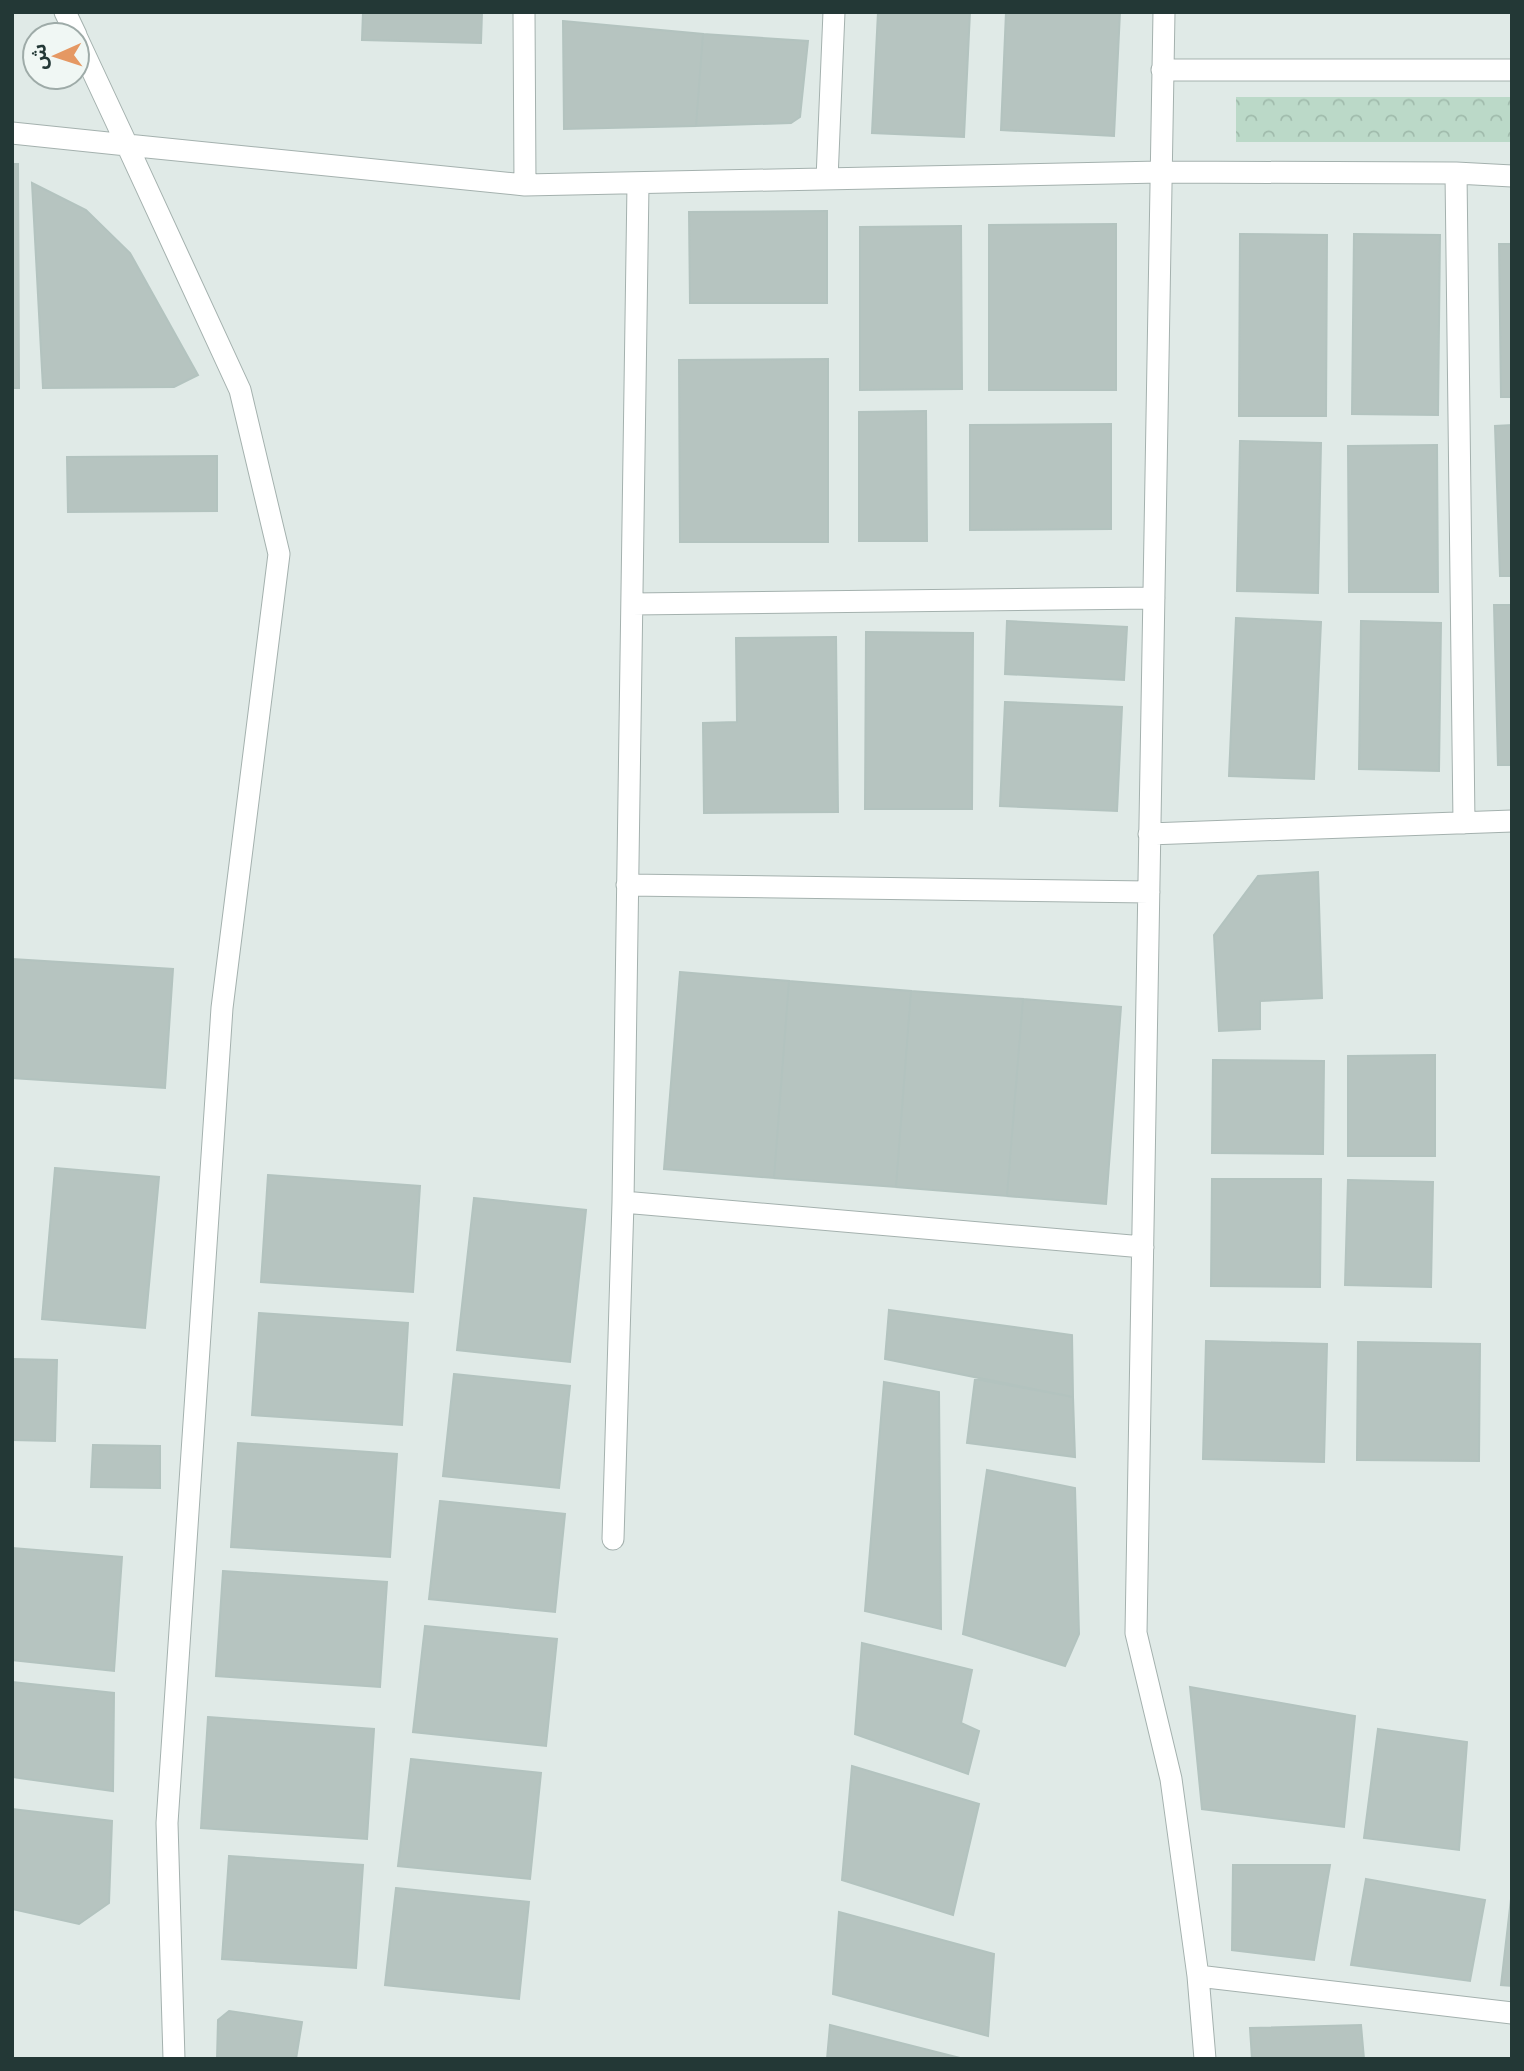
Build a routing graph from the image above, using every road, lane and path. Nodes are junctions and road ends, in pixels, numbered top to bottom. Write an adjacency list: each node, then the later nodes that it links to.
1 (524, 12): 14 (street)
2 (834, 12): 12 (street)
3 (1164, 12): 5 (street)
4 (91, 68): 8 (street)
5 (1162, 70): 6 (street); 9 (street)
6 (1512, 70)
7 (12, 133): 8 (street)
8 (127, 145): 14 (street); 27 (street)
9 (1160, 172): 10 (street); 12 (street); 15 (street)
10 (1456, 173): 11 (street); 18 (street)
11 (1512, 176)
12 (827, 179): 13 (street)
13 (638, 184): 14 (street); 16 (street)
14 (525, 185)
15 (1154, 598): 16 (street); 19 (street)
16 (632, 604): 20 (street)
17 (1512, 821): 18 (street)
18 (1464, 823): 19 (street)
19 (1149, 834): 21 (street)
20 (627, 885): 21 (street); 22 (street)
21 (1149, 892): 23 (street)
22 (623, 1202): 23 (street); 24 (street)
23 (1143, 1247): 25 (street)
24 (613, 1539)
25 (1198, 1976): 26 (street); 28 (street)
26 (1512, 2013)
27 (174, 2059)
28 (1205, 2059)

